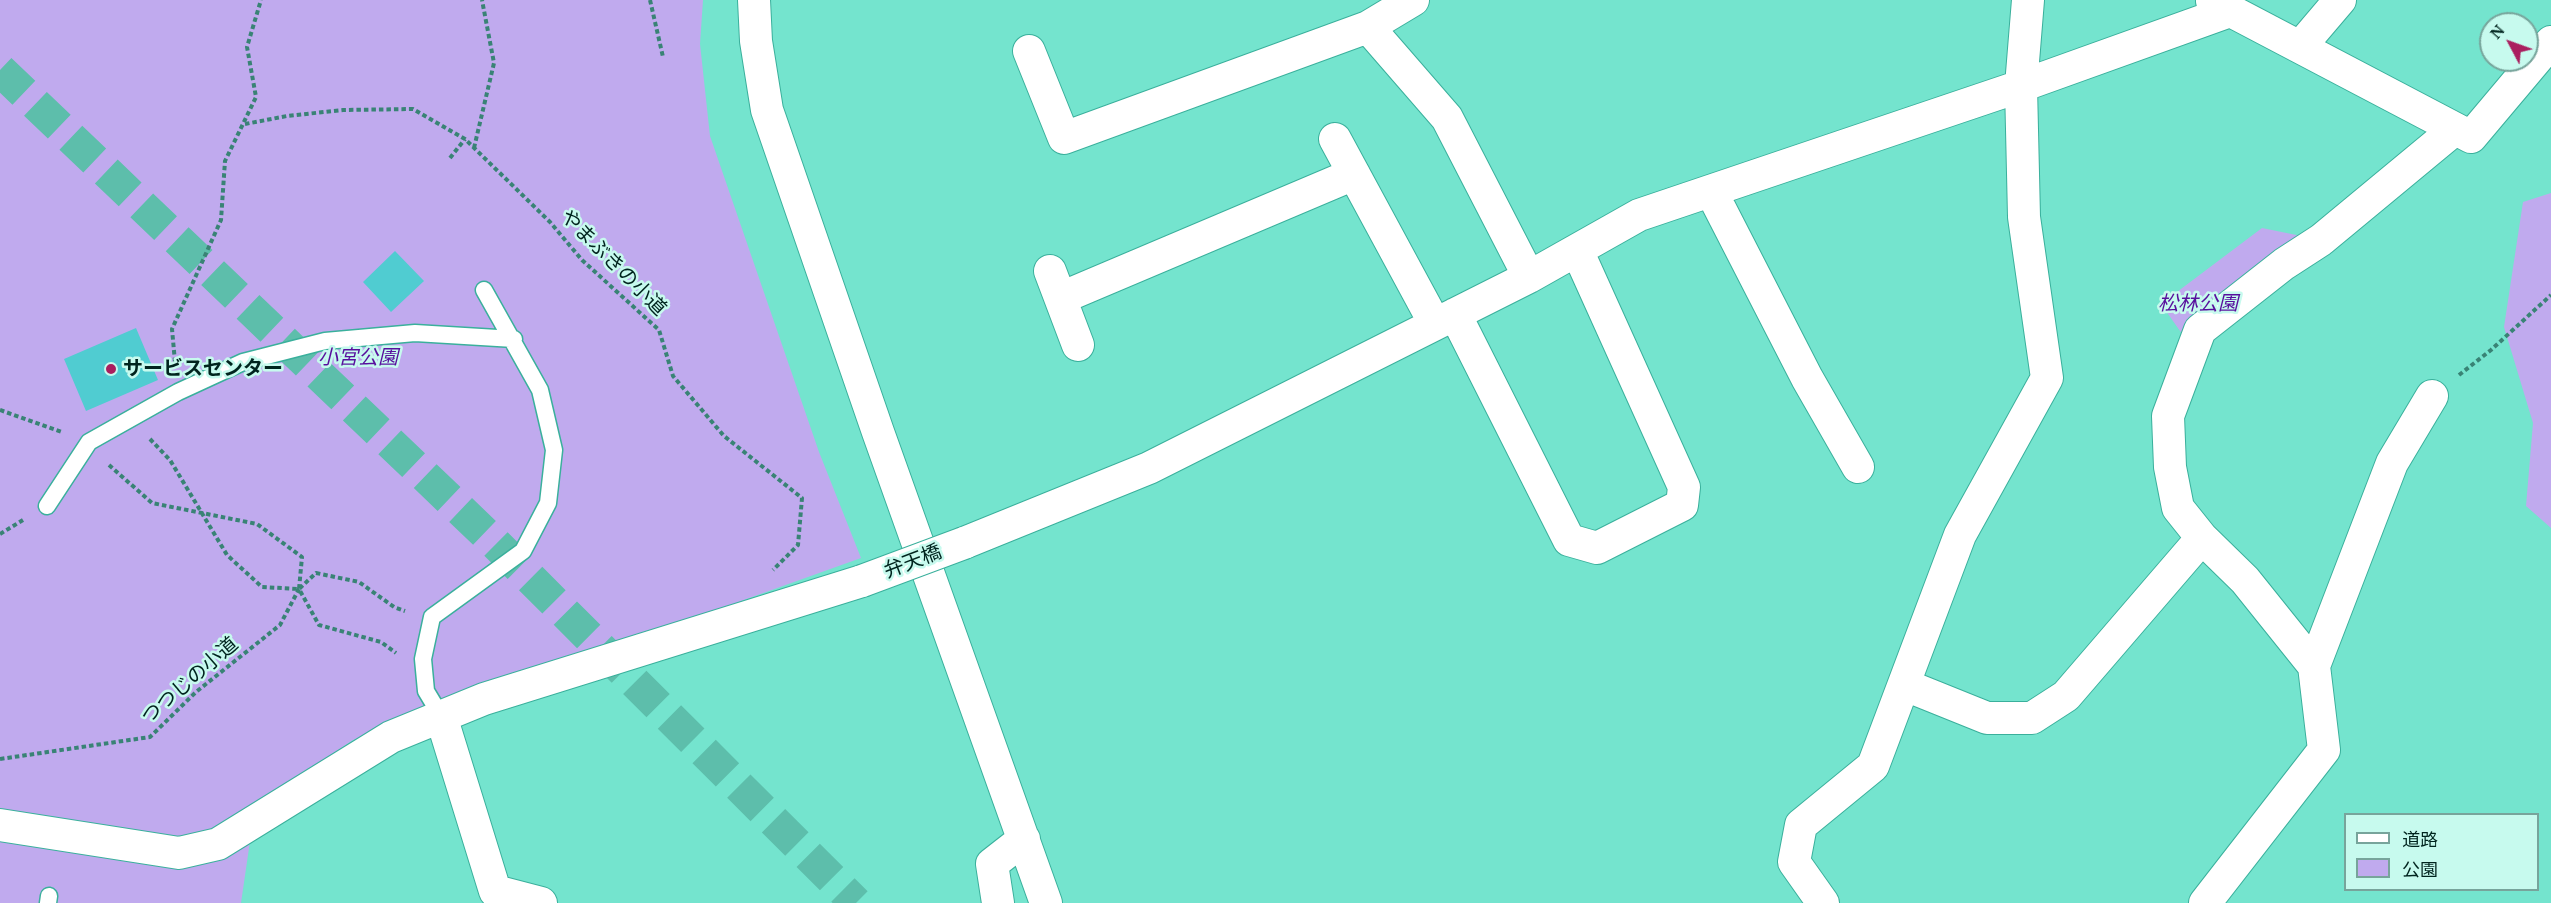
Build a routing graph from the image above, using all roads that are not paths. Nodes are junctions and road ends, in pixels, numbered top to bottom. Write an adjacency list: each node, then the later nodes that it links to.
1 (754, 0): 29 (street)
2 (1413, 0): 6 (street)
3 (2028, 0): 10 (street)
4 (2340, 0): 8 (street)
5 (2220, 5): 8 (street); 10 (street, 弁天橋)
6 (1368, 27): 9 (street); 16 (street)
7 (2551, 42): 11 (street)
8 (2300, 47): 11 (street)
9 (1029, 51)
10 (2021, 86): 14 (street, 弁天橋); 26 (street)
11 (2455, 129): 24 (street)
12 (1335, 139): 13 (street)
13 (1354, 174): 18 (street); 20 (street)
14 (1711, 191): 15 (street, 弁天橋); 22 (street)
15 (1577, 250): 16 (street, 弁天橋); 18 (street)
16 (1529, 277): 18 (street, 弁天橋)
17 (484, 290): 19 (lane)
18 (1445, 319): 27 (street, 弁天橋, bridge)
19 (514, 339): 23 (lane); 27 (lane)
20 (1078, 345)
21 (2432, 396): 25 (street)
22 (1858, 467)
23 (47, 506)
24 (2202, 538): 25 (street); 26 (street)
25 (2314, 666): 34 (street)
26 (1905, 685): 33 (street)
27 (434, 704): 28 (street, 弁天橋); 30 (street)
28 (0, 825)
29 (1024, 839): 31 (street); 32 (street)
30 (541, 903)
31 (998, 903)
32 (1046, 903)
33 (1823, 903)
34 (2205, 903)

